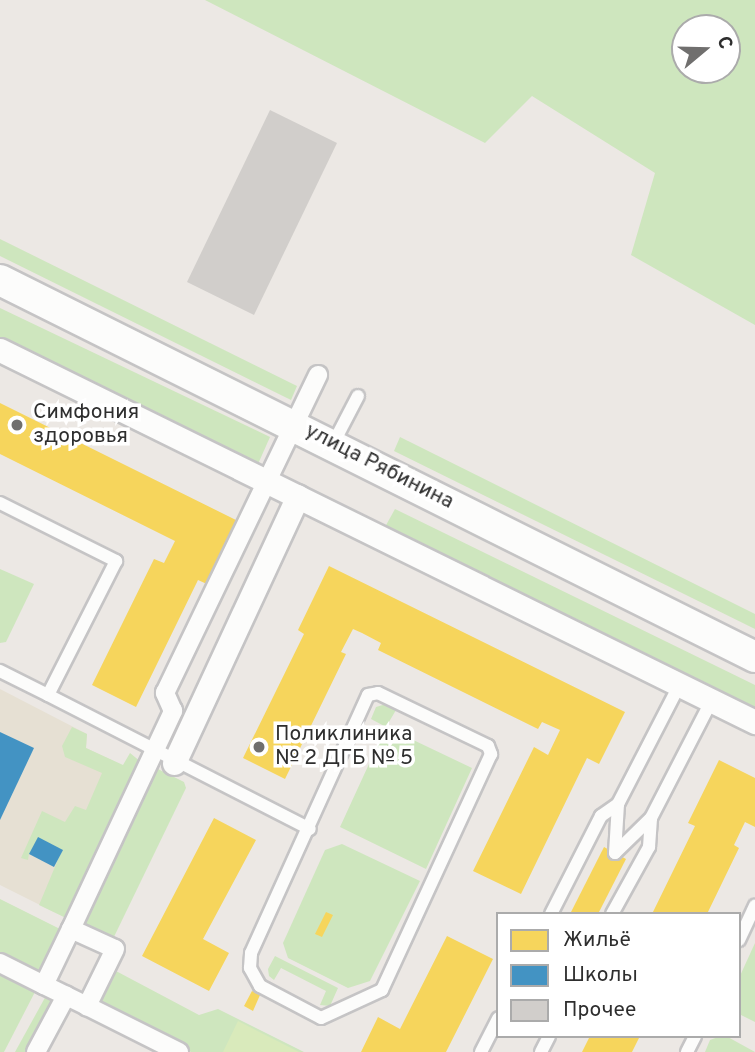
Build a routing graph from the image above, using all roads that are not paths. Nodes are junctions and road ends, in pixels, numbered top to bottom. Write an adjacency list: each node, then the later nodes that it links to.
1 (0, 280): 5 (street, улица Рябинина)
2 (0, 350): 7 (street)
3 (318, 375): 5 (street)
4 (358, 396): 6 (lane)
5 (295, 424): 6 (street, улица Рябинина); 7 (street)
6 (333, 444): 10 (street, улица Рябинина)
7 (268, 481): 8 (street); 16 (street)
8 (298, 496): 12 (street); 17 (street)
9 (0, 503): 13 (lane)
10 (755, 657)
11 (0, 671): 13 (lane)
12 (680, 684): 14 (street); 18 (lane)
13 (48, 695): 16 (lane)
14 (712, 701): 15 (street); 19 (lane)
15 (755, 722)
16 (153, 752): 17 (lane); 24 (street)
17 (174, 763): 20 (lane)
18 (618, 804): 19 (lane); 22 (lane)
19 (651, 818): 23 (lane)
20 (310, 829): 20 (lane)
21 (755, 905): 25 (lane)
22 (552, 912)
23 (613, 912)
24 (71, 929): 27 (street); 29 (street)
25 (741, 936)
26 (0, 963): 27 (street)
27 (44, 985): 28 (street)
28 (66, 996): 29 (street); 31 (street)
29 (87, 1006): 32 (street)
30 (496, 1022): 33 (lane)
31 (36, 1052)
32 (179, 1052)
33 (481, 1052)

